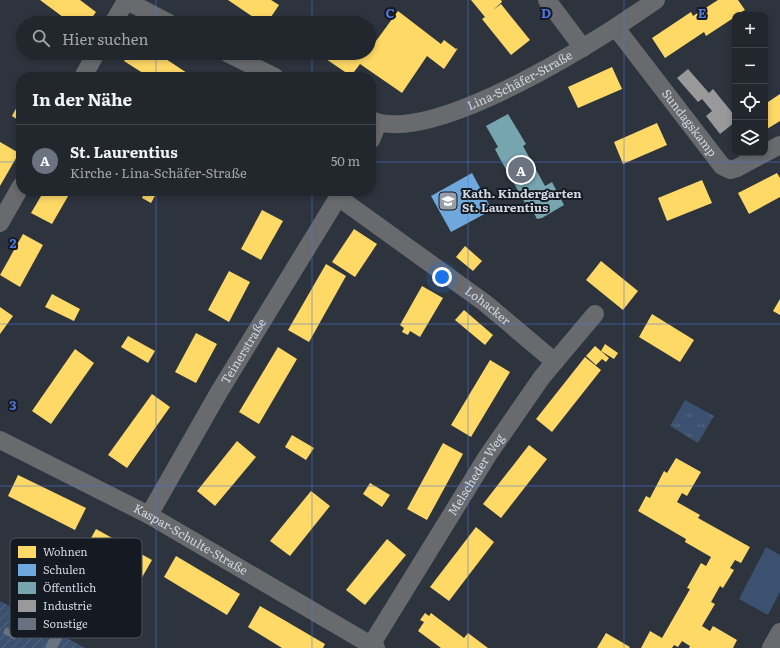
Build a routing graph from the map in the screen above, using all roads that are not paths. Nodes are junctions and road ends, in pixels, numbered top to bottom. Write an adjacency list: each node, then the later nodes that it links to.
1 (125, 0): 4 (street); 5 (street)
2 (547, 0): 7 (street)
3 (656, 0): 6 (street, Lina-Schäfer-Straße)
4 (117, 16)
5 (156, 16)
6 (616, 28): 7 (street, Lina-Schäfer-Straße); 13 (street, Sundagskamp)
7 (583, 48): 12 (street, Lina-Schäfer-Straße)
8 (92, 60): 10 (street)
9 (241, 60): 11 (street)
10 (86, 72)
11 (265, 72)
12 (376, 122)
13 (780, 145)
14 (16, 195): 17 (street)
15 (339, 196): 21 (street, Teinerstraße)
16 (343, 196): 19 (street, Lohacker)
17 (0, 223)
18 (595, 314): 19 (street, Melscheder Weg)
19 (555, 362): 23 (street, Melscheder Weg)
20 (0, 440): 21 (street, Kaspar-Schulte-Straße)
21 (149, 515): 23 (street, Kaspar-Schulte-Straße)
22 (780, 632): 24 (street)
23 (374, 646)
24 (771, 648)

